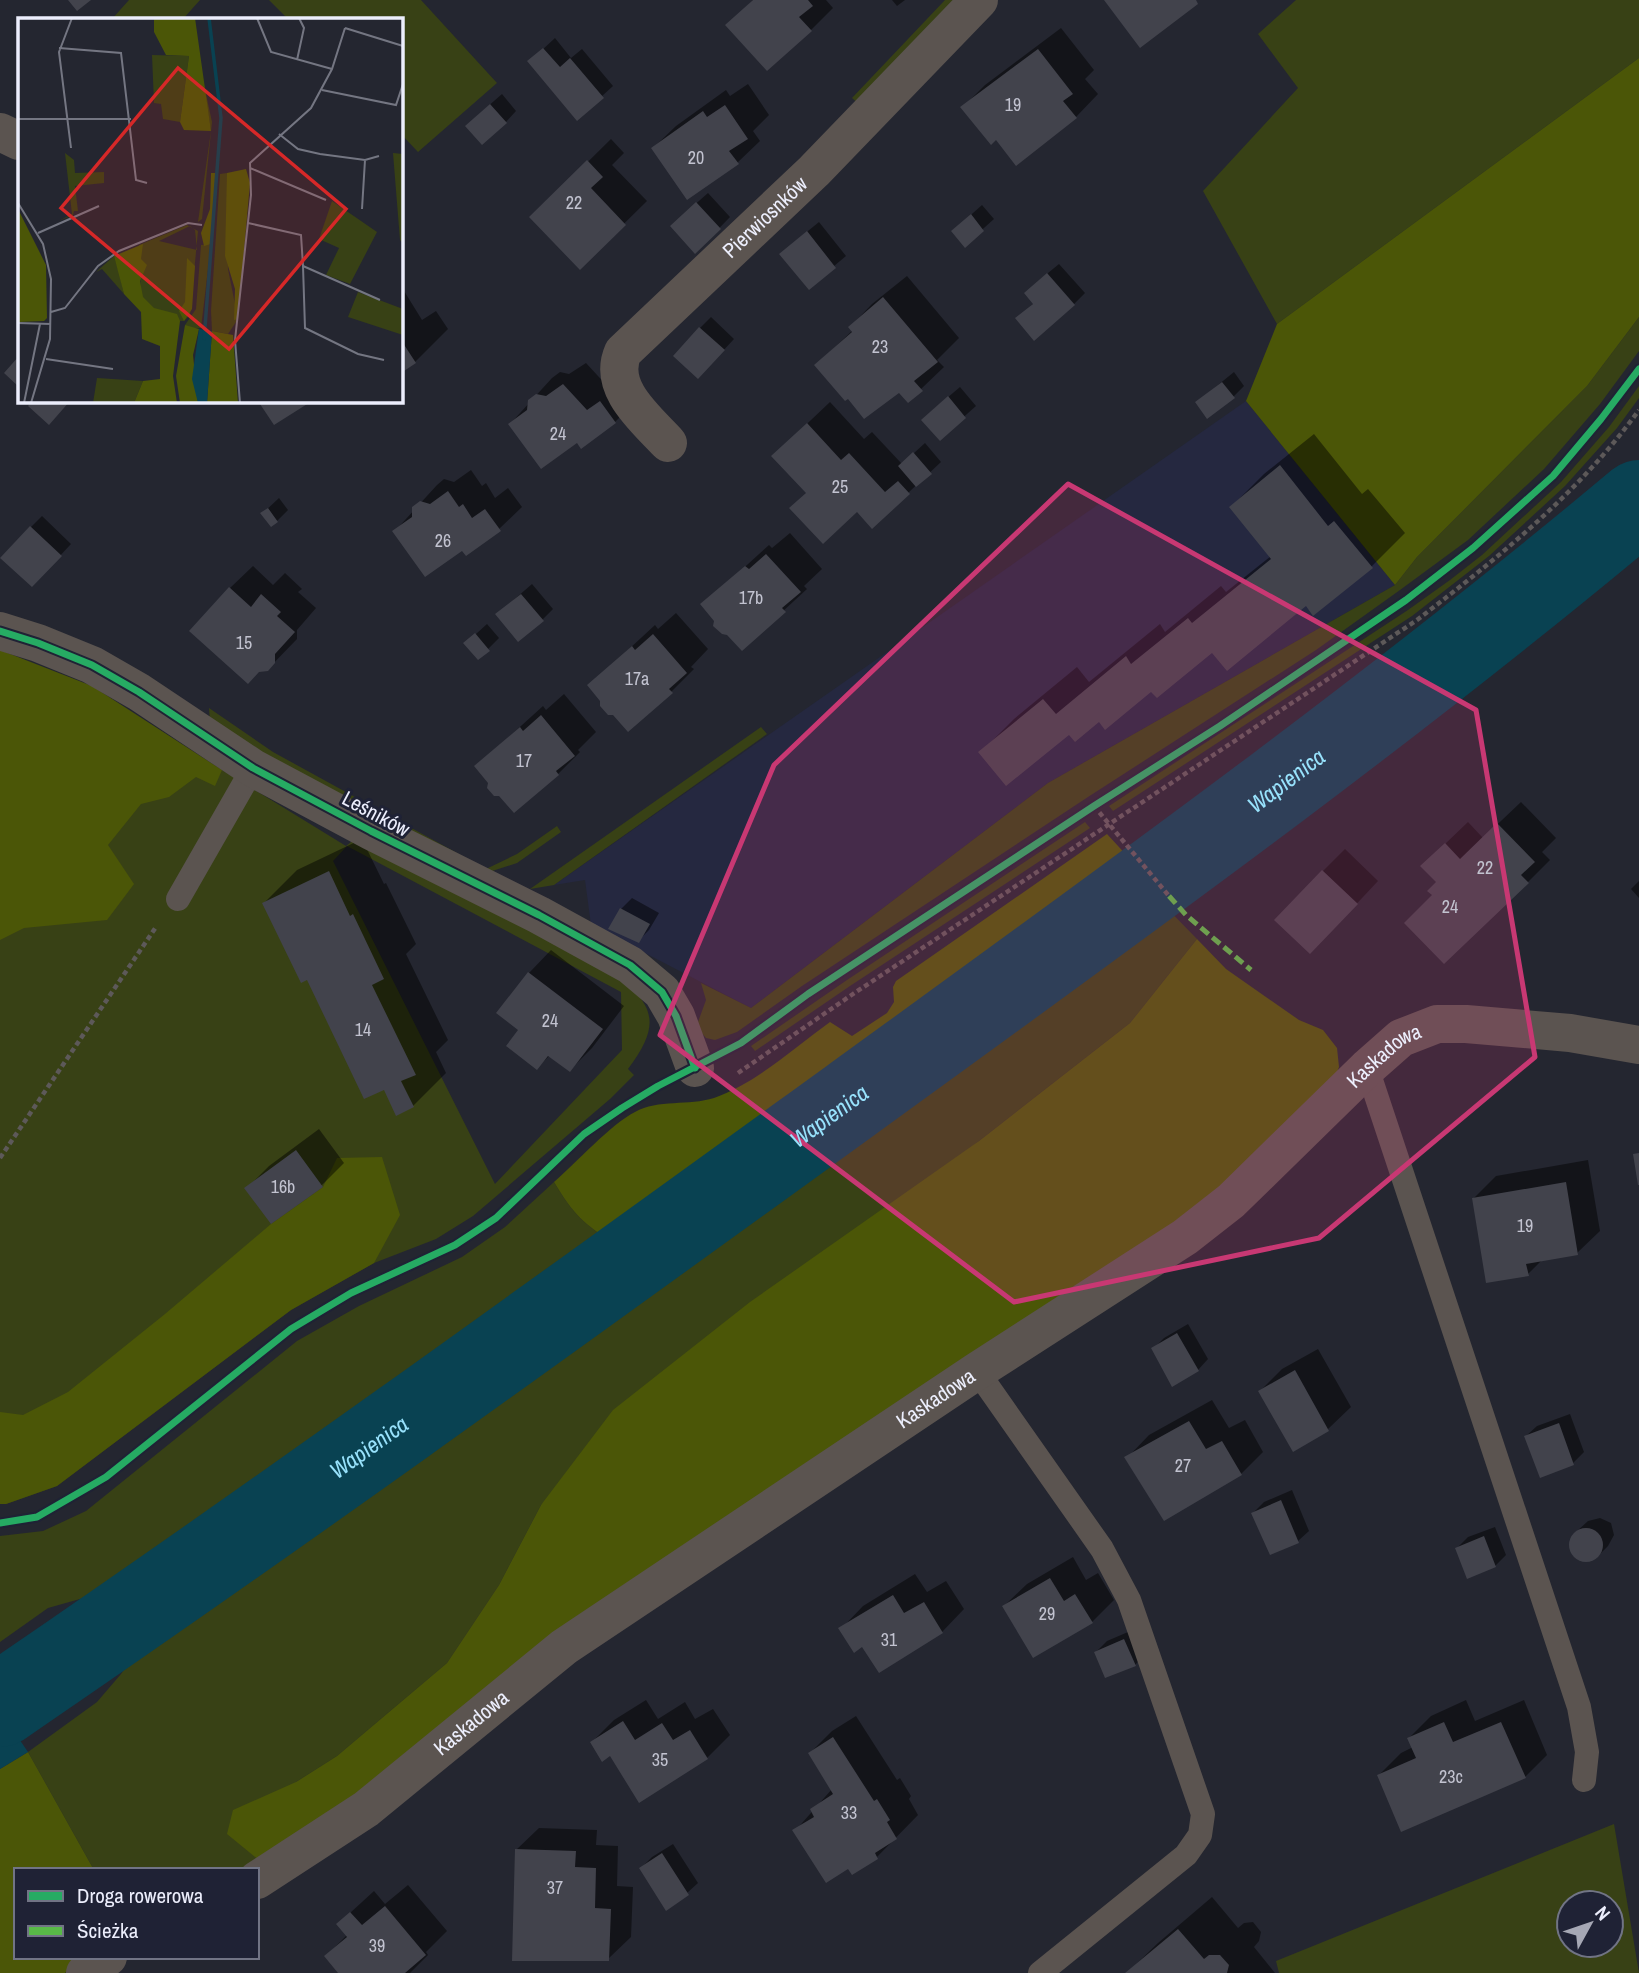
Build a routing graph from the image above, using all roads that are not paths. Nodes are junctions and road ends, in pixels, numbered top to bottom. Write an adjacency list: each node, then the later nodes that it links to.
1 (979, 0): 4 (street, Pierwiosnków)
2 (0, 132): 3 (street)
3 (18, 141)
4 (668, 443)
5 (0, 631): 6 (street, Leśników)
6 (253, 768): 7 (lane); 9 (street, Leśników)
7 (178, 899)
8 (1639, 1045): 10 (street, Kaskadowa)
9 (695, 1068)
10 (1367, 1068): 11 (street, Kaskadowa); 12 (lane)
11 (977, 1371): 13 (street, Kaskadowa); 16 (lane)
12 (1584, 1780)
13 (259, 1879)
14 (105, 1959): 15 (street)
15 (85, 1973)
16 (1040, 1973)

